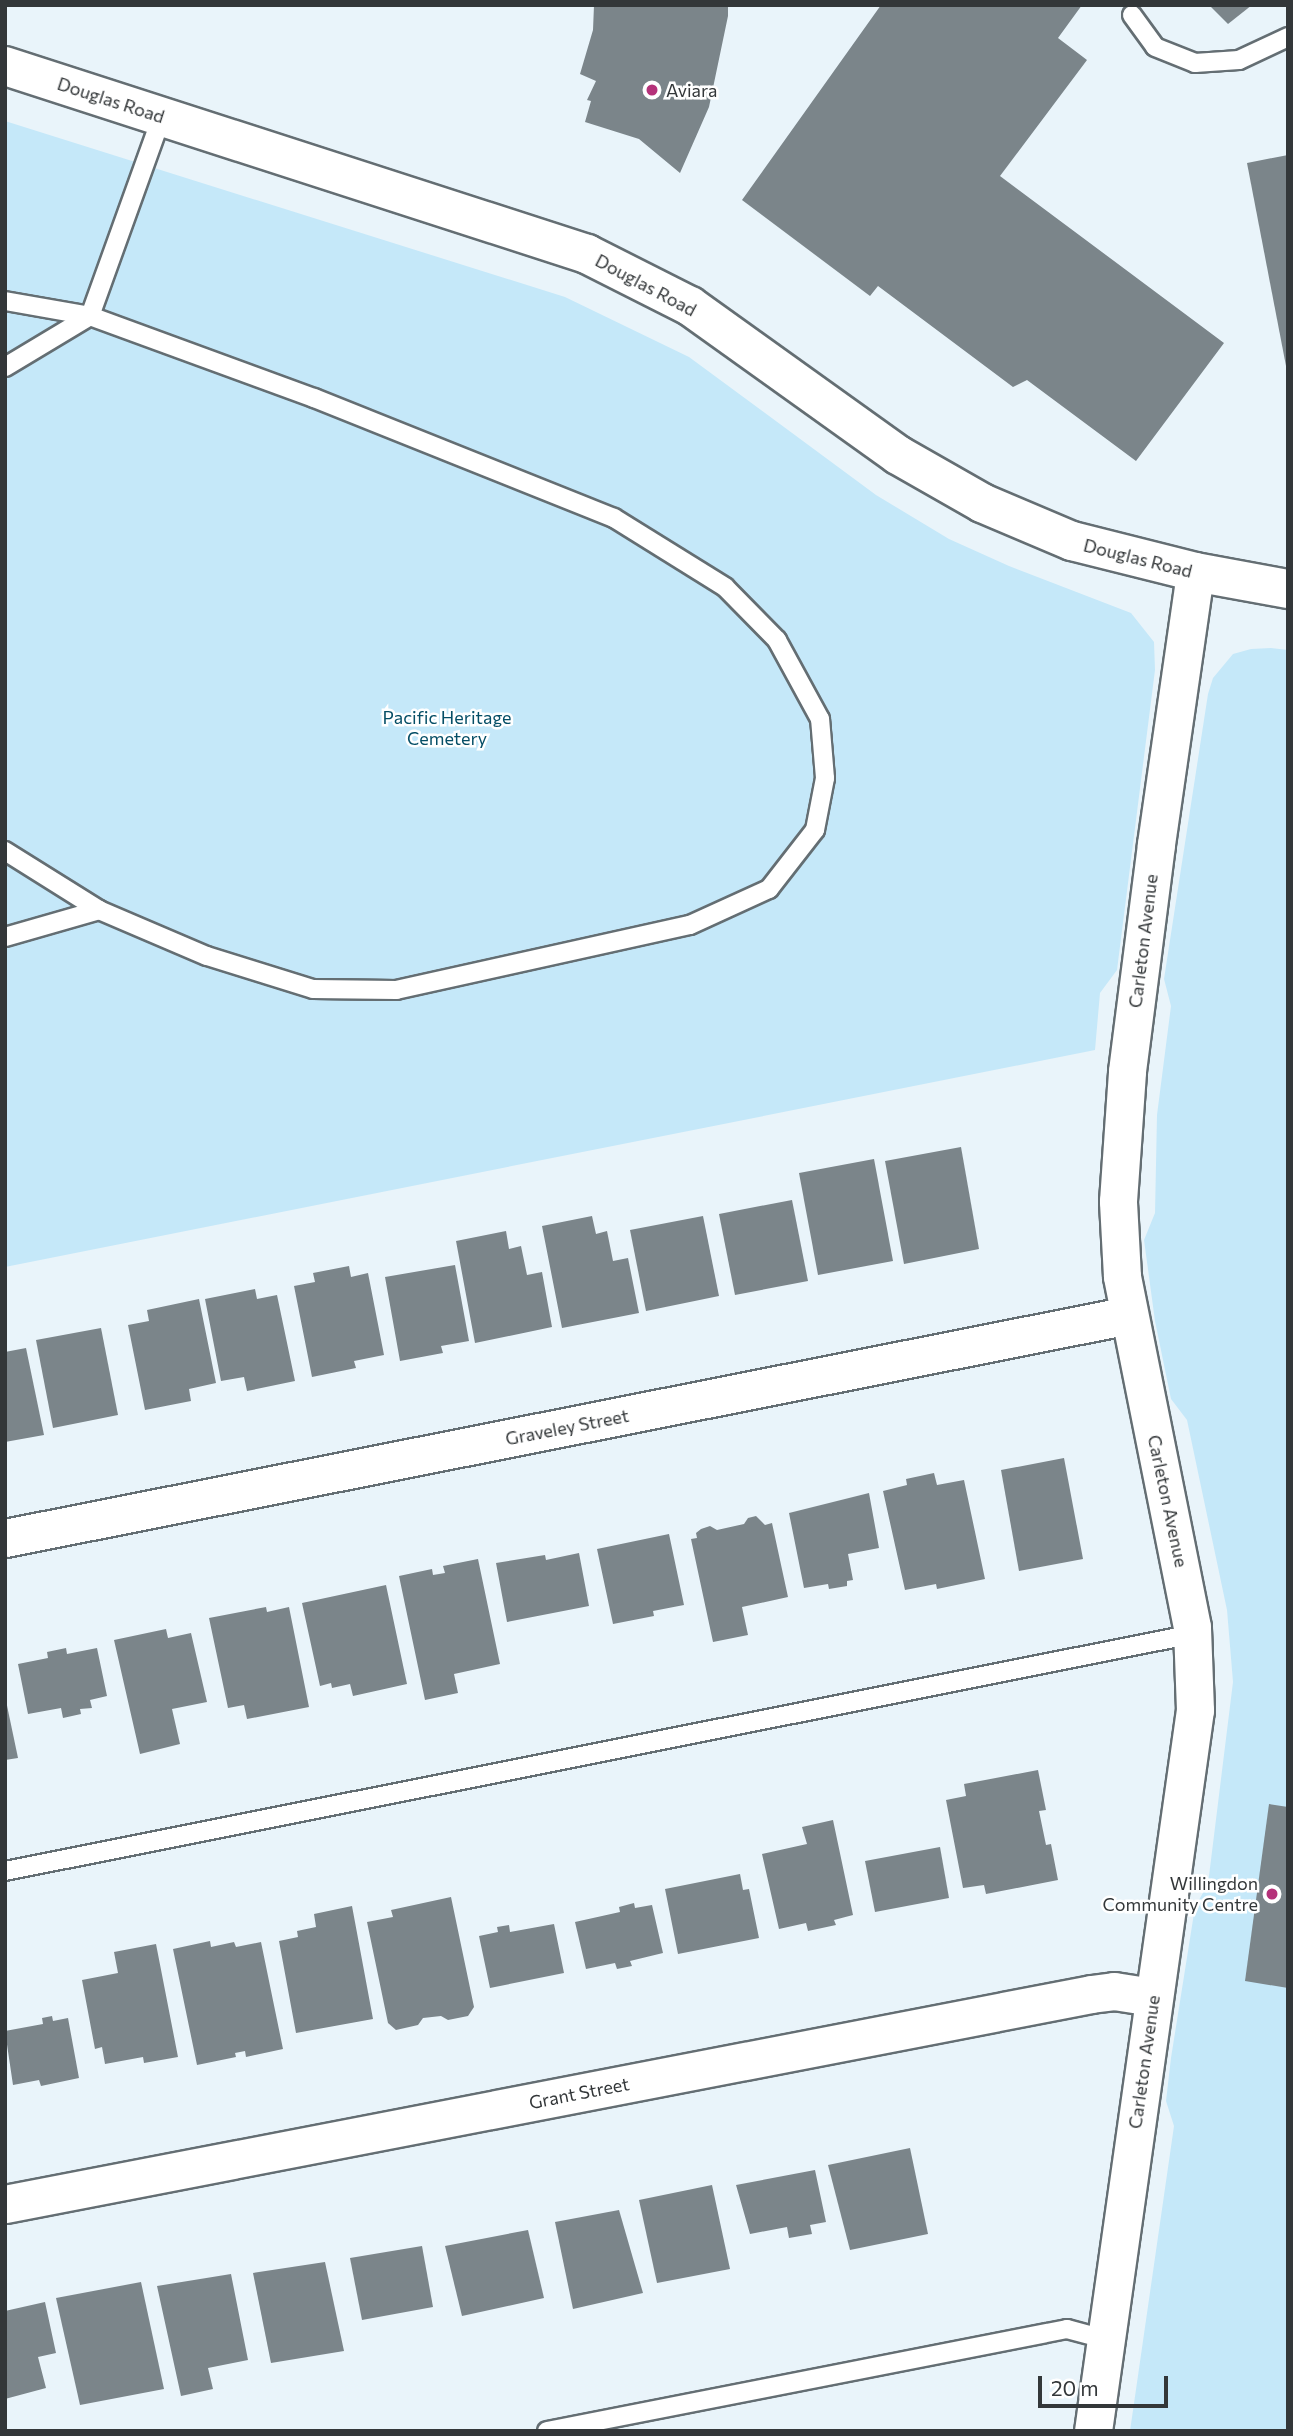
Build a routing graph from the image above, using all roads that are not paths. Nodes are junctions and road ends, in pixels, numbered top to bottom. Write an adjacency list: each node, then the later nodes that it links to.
1 (1132, 15): 2 (lane)
2 (1288, 37)
3 (5, 66): 4 (street, Douglas Road)
4 (162, 116): 6 (lane); 8 (street, Douglas Road)
5 (5, 301): 6 (lane)
6 (90, 316): 7 (lane); 11 (lane)
7 (5, 367)
8 (1195, 572): 9 (street, Douglas Road); 13 (street, Carleton Avenue)
9 (1288, 589)
10 (5, 851): 11 (lane)
11 (99, 910): 12 (lane)
12 (5, 937)
13 (1129, 1315): 14 (street, Graveley Street); 15 (street, Carleton Avenue)
14 (5, 1538)
15 (1193, 1634): 16 (lane); 17 (street, Carleton Avenue)
16 (5, 1871)
17 (1153, 1997): 18 (street, Grant Street); 19 (street, Carleton Avenue)
18 (5, 2204)
19 (1108, 2340): 20 (lane); 21 (street, Carleton Avenue)
20 (547, 2431)
21 (1093, 2431)

